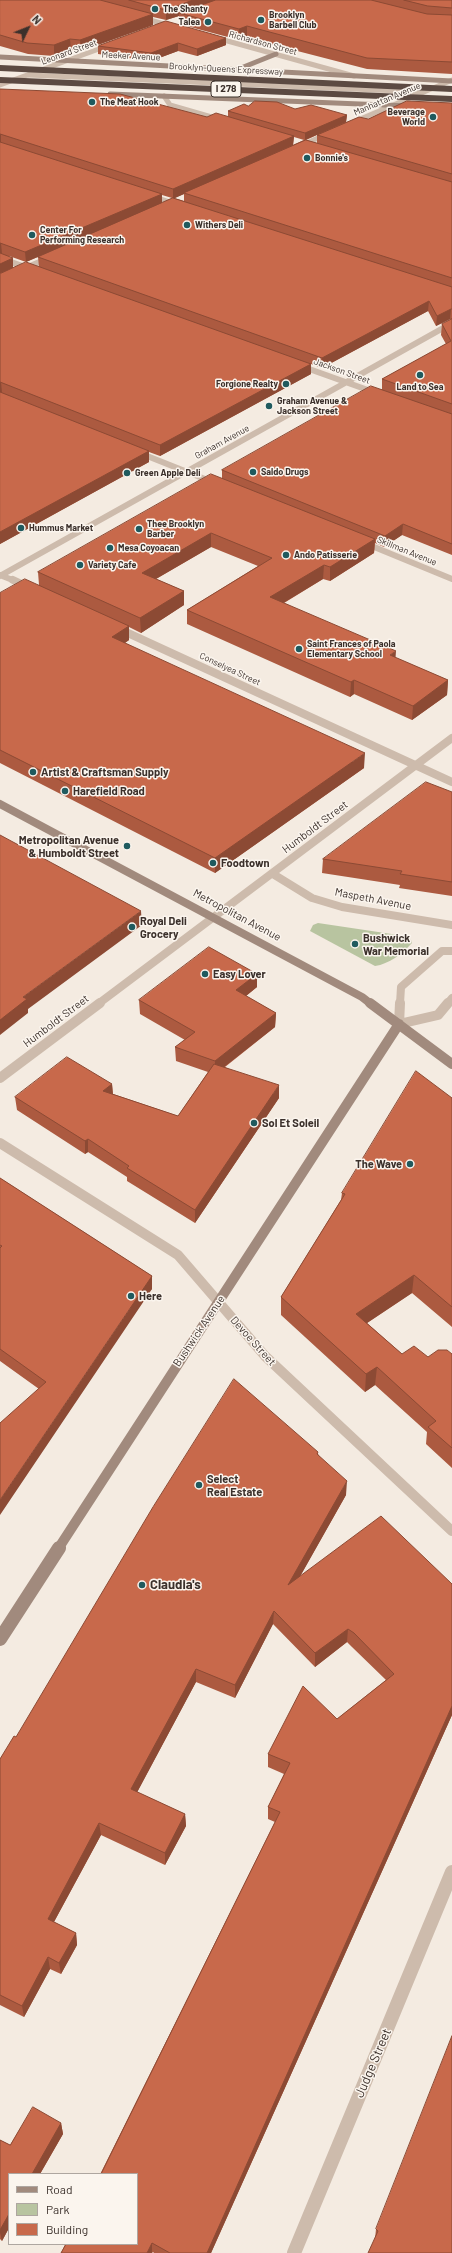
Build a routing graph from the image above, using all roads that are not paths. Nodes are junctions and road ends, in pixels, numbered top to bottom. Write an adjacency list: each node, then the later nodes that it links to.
1 (133, 15): 3 (street)
2 (179, 20): 3 (street)
3 (167, 25): 4 (street); 5 (street)
4 (158, 28)
5 (178, 28)
6 (209, 36): 8 (street, Richardson Street)
7 (116, 43): 10 (street, Leonard Street)
8 (276, 54): 13 (main road); 16 (street, Richardson Street)
9 (0, 57): 10 (main road, Meeker Avenue)
10 (68, 61): 13 (main road, Meeker Avenue); 15 (street, Leonard Street)
11 (0, 62): 14 (highway, bridge)
12 (0, 68): 14 (highway, Brooklyn-Queens Expressway / I 278, bridge)
13 (238, 70): 16 (main road, Meeker Avenue)
14 (120, 73): 20 (highway, Brooklyn-Queens Expressway / I 278, bridge)
15 (29, 75): 19 (street, Leonard Street); 21 (street)
16 (354, 76): 18 (main road, Meeker Avenue)
17 (0, 80): 24 (highway, Brooklyn-Queens Expressway / I 278, bridge)
18 (451, 80): 21 (street, Manhattan Avenue)
19 (0, 86)
20 (452, 89)
21 (422, 92): 25 (street, Manhattan Avenue)
22 (103, 94): 23 (main road)
23 (164, 96): 25 (main road); 27 (street)
24 (452, 99)
25 (392, 105): 26 (main road); 28 (street, Manhattan Avenue)
26 (417, 107)
27 (228, 122)
28 (347, 125)
29 (334, 131): 31 (street)
30 (296, 142): 31 (street)
31 (303, 144): 32 (street); 33 (street)
32 (310, 146)
33 (293, 149)
34 (141, 192): 36 (street)
35 (179, 200): 36 (street)
36 (173, 202): 37 (street); 38 (street)
37 (162, 207)
38 (187, 207)
39 (55, 255): 41 (street)
40 (0, 258): 41 (street)
41 (26, 268): 42 (street); 43 (street)
42 (39, 272)
43 (0, 279)
44 (452, 323): 46 (street, Graham Avenue)
45 (293, 363): 46 (street, Jackson Street)
46 (346, 382): 47 (street, Jackson Street); 49 (street, Graham Avenue)
47 (384, 396)
48 (133, 450): 49 (street)
49 (187, 472): 50 (street); 52 (street, Graham Avenue)
50 (225, 487)
51 (357, 540): 53 (street, Skillman Avenue)
52 (1, 575): 54 (street)
53 (452, 579)
54 (39, 592)
55 (111, 625): 57 (street, Conselyea Street)
56 (452, 738): 57 (street, Humboldt Street)
57 (416, 765): 58 (street, Conselyea Street); 60 (street, Humboldt Street)
58 (452, 782)
59 (0, 804): 61 (main road, Metropolitan Avenue)
60 (273, 874): 61 (street, Humboldt Street); 62 (street, Maspeth Avenue)
61 (214, 917): 65 (main road, Metropolitan Avenue); 67 (street, Humboldt Street)
62 (452, 925)
63 (452, 951): 65 (street)
64 (452, 998): 65 (street)
65 (399, 1024): 66 (main road, Metropolitan Avenue); 69 (main road, Bushwick Avenue)
66 (452, 1064)
67 (0, 1078)
68 (0, 1143): 69 (street, Devoe Street)
69 (218, 1302): 70 (street, Devoe Street); 71 (main road, Bushwick Avenue)
70 (452, 1531)
71 (1, 1636)
72 (452, 1872): 73 (street, Judge Street)
73 (294, 2253)

